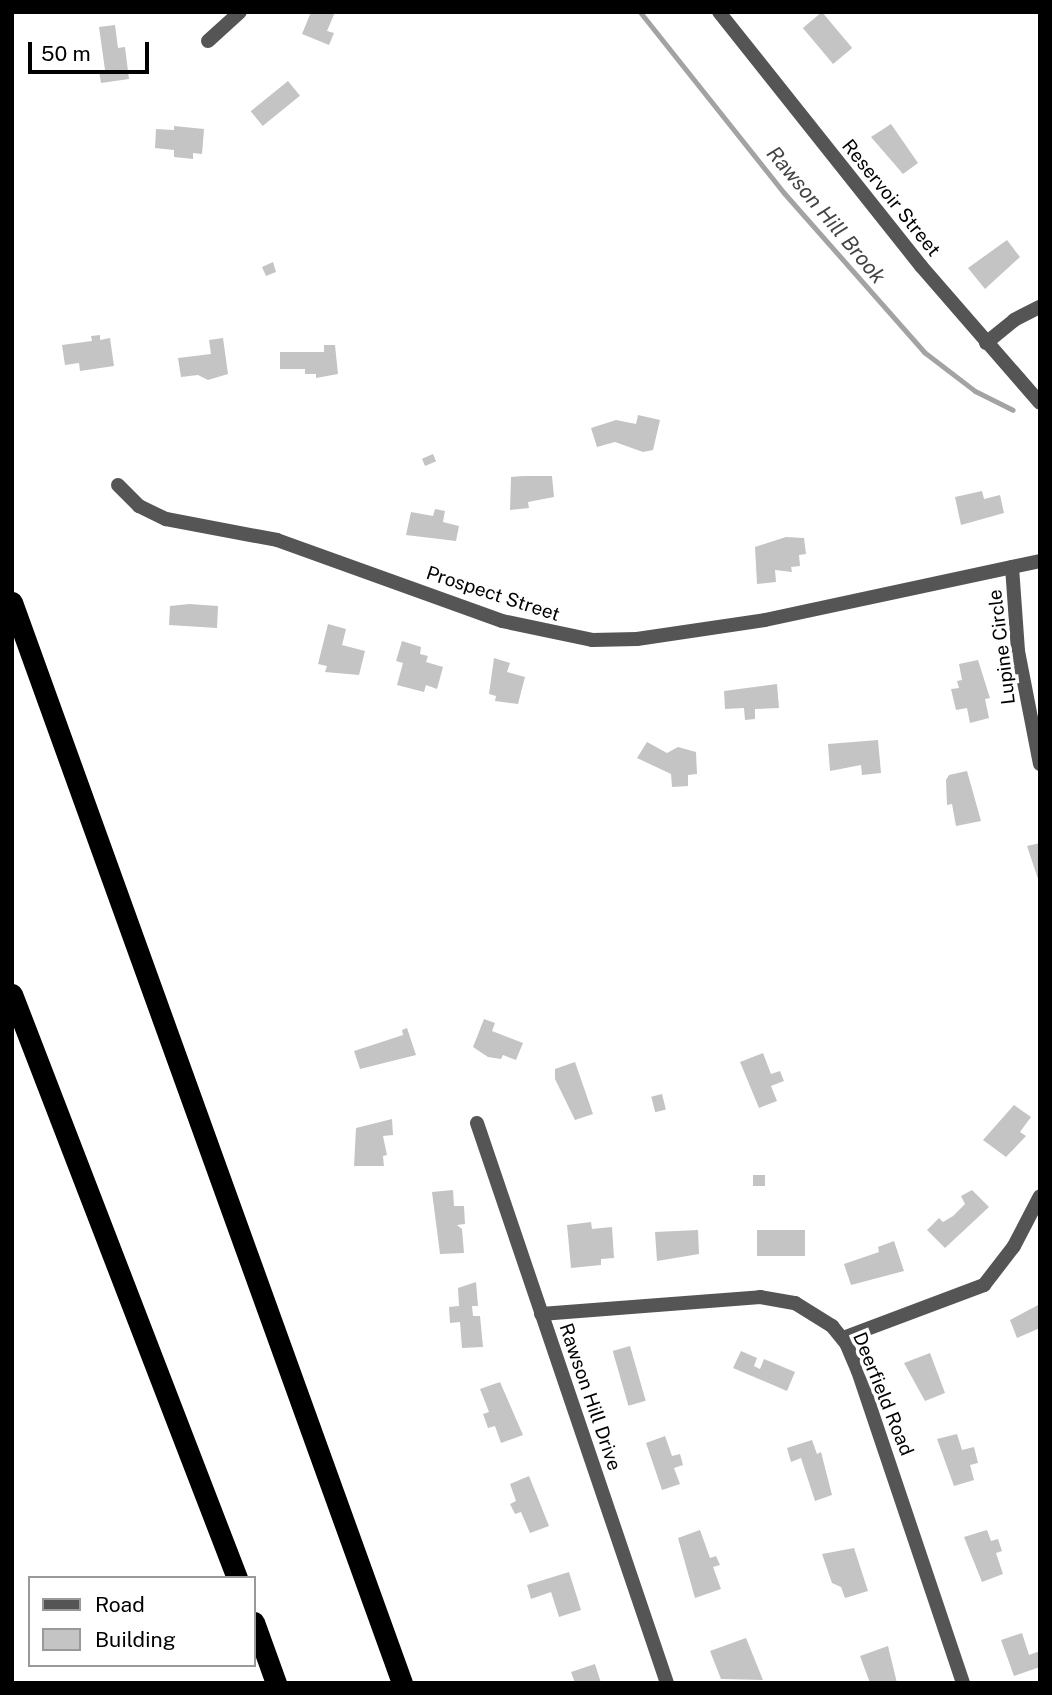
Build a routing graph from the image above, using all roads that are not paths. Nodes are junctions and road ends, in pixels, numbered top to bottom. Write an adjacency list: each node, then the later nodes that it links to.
1 (240, 12): 3 (street)
2 (719, 12): 5 (street, Reservoir Street)
3 (208, 41)
4 (1040, 307): 5 (street)
5 (986, 343): 6 (street, Reservoir Street)
6 (1040, 403)
7 (118, 485): 9 (street, Prospect Street)
8 (1040, 561): 9 (street, Prospect Street)
9 (1012, 567): 11 (street, Lupine Circle)
10 (12, 602): 20 (highway)
11 (1040, 764)
12 (12, 994): 17 (highway)
13 (477, 1123): 15 (street, Rawson Hill Drive)
14 (1040, 1196): 16 (street)
15 (541, 1314): 16 (street, Deerfield Road); 21 (street, Rawson Hill Drive)
16 (843, 1338): 22 (street, Deerfield Road)
17 (236, 1576)
18 (256, 1628): 19 (highway)
19 (276, 1683)
20 (402, 1683)
21 (667, 1683)
22 (963, 1683)

